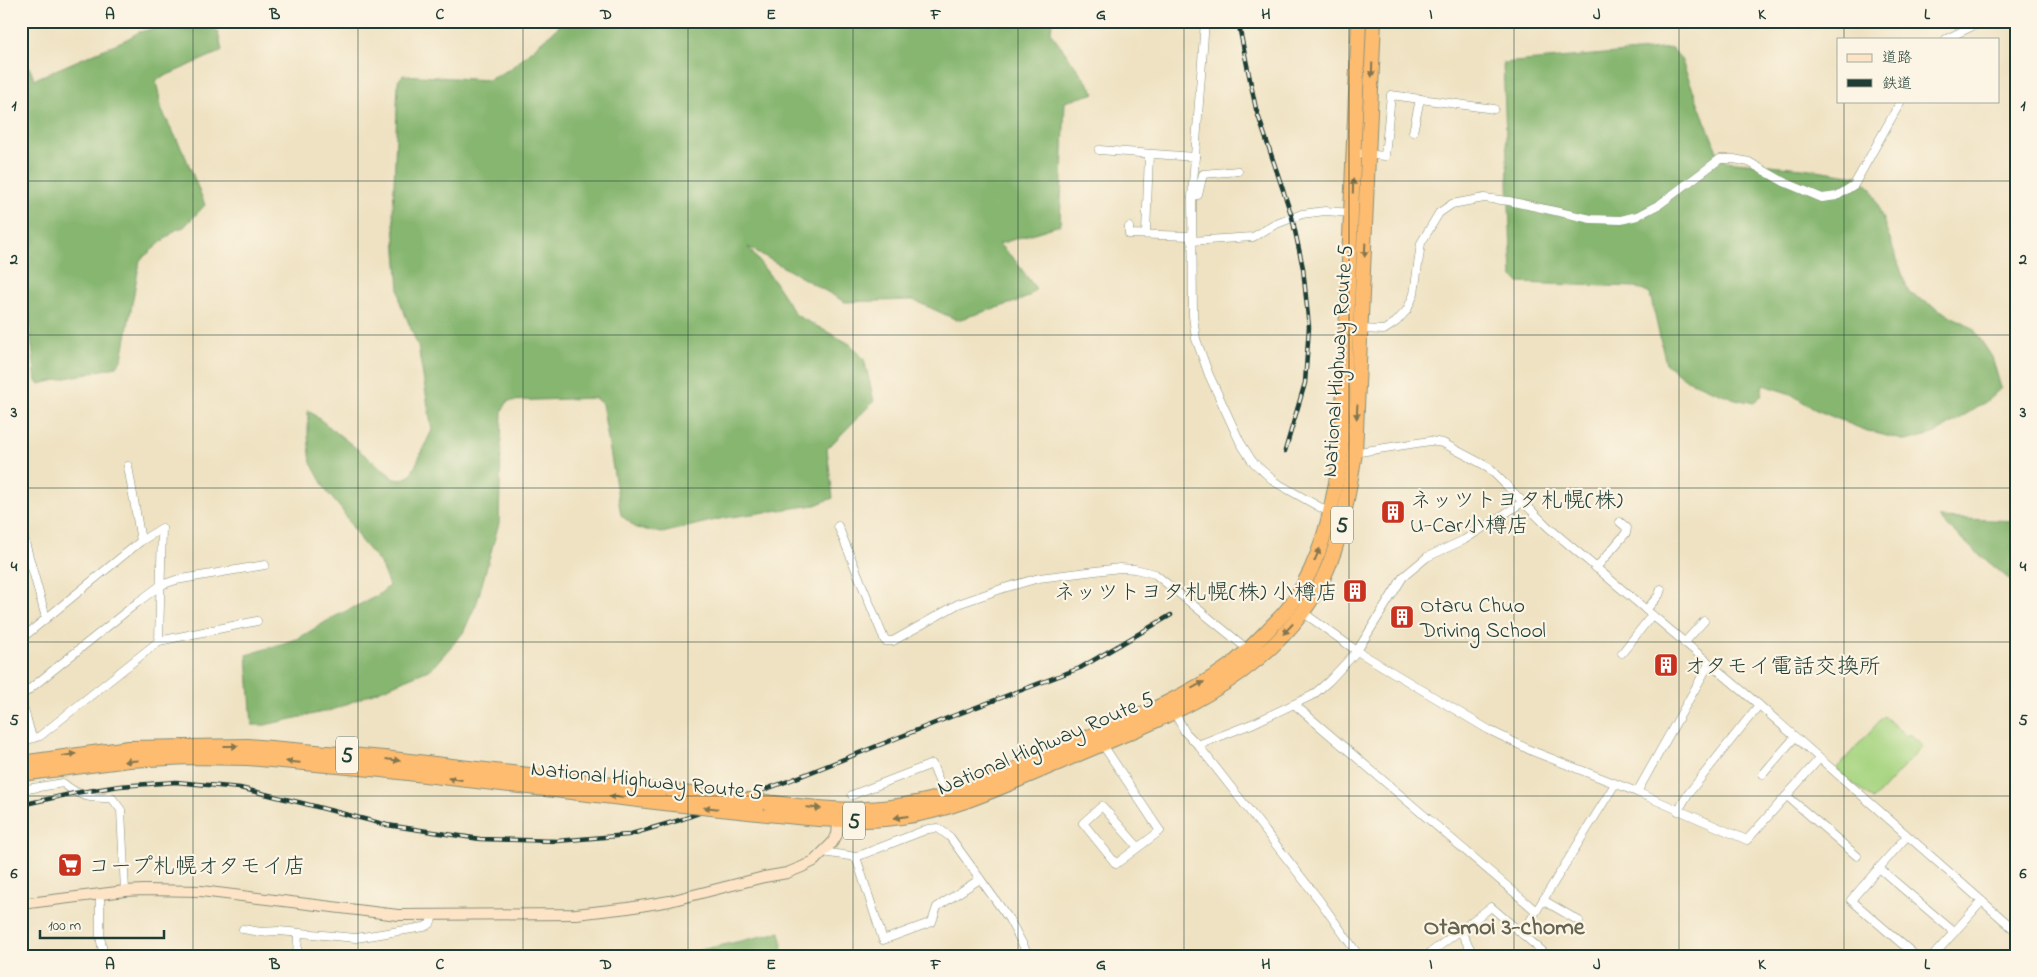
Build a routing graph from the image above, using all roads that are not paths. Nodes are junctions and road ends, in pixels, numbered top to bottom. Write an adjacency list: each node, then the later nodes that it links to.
1 (1205, 21): 15 (street)
2 (1360, 21): 14 (highway, National Highway Route 5 / 5)
3 (1374, 21): 14 (highway, National Highway Route 5 / 5, one-way to 14)
4 (1994, 21): 7 (street)
5 (2004, 21): 6 (street)
6 (2016, 26)
7 (1948, 38)
8 (1420, 99): 10 (street); 11 (street); 14 (street)
9 (1900, 102): 23 (street)
10 (1494, 109)
11 (1413, 132)
12 (1099, 150): 13 (street)
13 (1149, 154): 15 (street); 20 (street)
14 (1361, 154): 18 (highway, National Highway Route 5 / 5)
15 (1195, 157): 17 (street)
16 (1238, 171): 17 (street)
17 (1192, 197): 21 (street)
18 (1359, 214): 21 (street); 22 (highway, National Highway Route 5 / 5); 23 (highway, National Highway Route 5 / 5, one-way to 23)
19 (1129, 227): 20 (street)
20 (1146, 234): 21 (street)
21 (1191, 238): 27 (street)
22 (1347, 328): 23 (street); 24 (highway, National Highway Route 5 / 5)
23 (1361, 329): 24 (highway, National Highway Route 5 / 5, one-way to 24)
24 (1348, 453): 26 (street); 27 (highway, National Highway Route 5 / 5); 36 (highway, National Highway Route 5 / 5)
25 (128, 466): 31 (street)
26 (1523, 502): 33 (street); 45 (street)
27 (1332, 512): 36 (highway, National Highway Route 5 / 5, one-way to 27)
28 (1620, 522): 33 (street)
29 (838, 526): 44 (street)
30 (21, 528): 38 (street)
31 (141, 541): 34 (street); 38 (street)
32 (265, 565): 34 (street)
33 (1596, 568): 37 (street)
34 (161, 585): 42 (street); 49 (street)
35 (1661, 589): 37 (street)
36 (1297, 608): 44 (highway, National Highway Route 5 / 5); 45 (street); 47 (highway, National Highway Route 5 / 5, one-way to 47)
37 (1649, 613): 43 (street); 46 (street)
38 (46, 618): 41 (street)
39 (256, 621): 42 (street)
40 (1704, 621): 43 (street)
41 (21, 639)
42 (159, 641): 54 (street)
43 (1684, 643): 48 (street)
44 (1249, 650): 47 (street); 52 (highway, National Highway Route 5 / 5, one-way to 44)
45 (1357, 651): 50 (street); 62 (street)
46 (1622, 653)
47 (1260, 659): 52 (highway, National Highway Route 5 / 5)
48 (1708, 664): 51 (street); 64 (street)
49 (21, 697): 54 (street)
50 (1295, 705): 57 (street); 83 (street)
51 (1759, 705): 53 (street); 69 (street)
52 (1171, 707): 55 (highway, National Highway Route 5 / 5); 57 (street)
53 (1795, 737): 58 (street); 61 (street)
54 (32, 738): 56 (street)
55 (1099, 739): 68 (highway, National Highway Route 5 / 5); 72 (street)
56 (21, 742)
57 (1198, 745): 95 (street)
58 (1819, 758): 66 (street); 71 (street)
59 (21, 763): 67 (highway, National Highway Route 5 / 5, one-way to 67)
60 (21, 774): 67 (highway, National Highway Route 5 / 5, one-way to 60)
61 (1763, 774)
62 (1615, 784): 64 (street); 80 (street)
63 (21, 790): 78 (street)
64 (1637, 792): 69 (street)
65 (852, 795): 68 (street)
66 (1787, 796): 69 (street); 74 (street)
67 (669, 798): 70 (highway, National Highway Route 5 / 5, bridge)
68 (947, 802): 70 (highway, National Highway Route 5 / 5)
69 (1678, 811)
70 (839, 815): 73 (street)
71 (1907, 836): 76 (street); 81 (street)
72 (1138, 847): 72 (street)
73 (823, 852): 75 (street); 84 (street)
74 (1857, 856)
75 (856, 857): 77 (street); 77 (street)
76 (1879, 868): 89 (street); 99 (street)
77 (980, 879): 94 (street)
78 (125, 891): 79 (street); 84 (street)
79 (100, 894): 82 (street); 92 (street)
80 (1542, 900): 83 (street); 85 (street)
81 (1982, 901): 88 (street); 89 (street)
82 (21, 904)
83 (1536, 911): 91 (street)
84 (433, 916): 90 (street)
85 (1579, 921)
86 (243, 929): 90 (street)
87 (1460, 930): 91 (street); 96 (street); 97 (street)
88 (2016, 931)
89 (1954, 932): 100 (street)
90 (298, 934): 93 (street)
91 (1522, 934): 98 (street)
92 (104, 956)
93 (298, 956)
94 (1029, 956)
95 (1358, 956)
96 (1426, 956)
97 (1474, 956)
98 (1548, 956)
99 (1916, 956)
100 (1933, 956)

